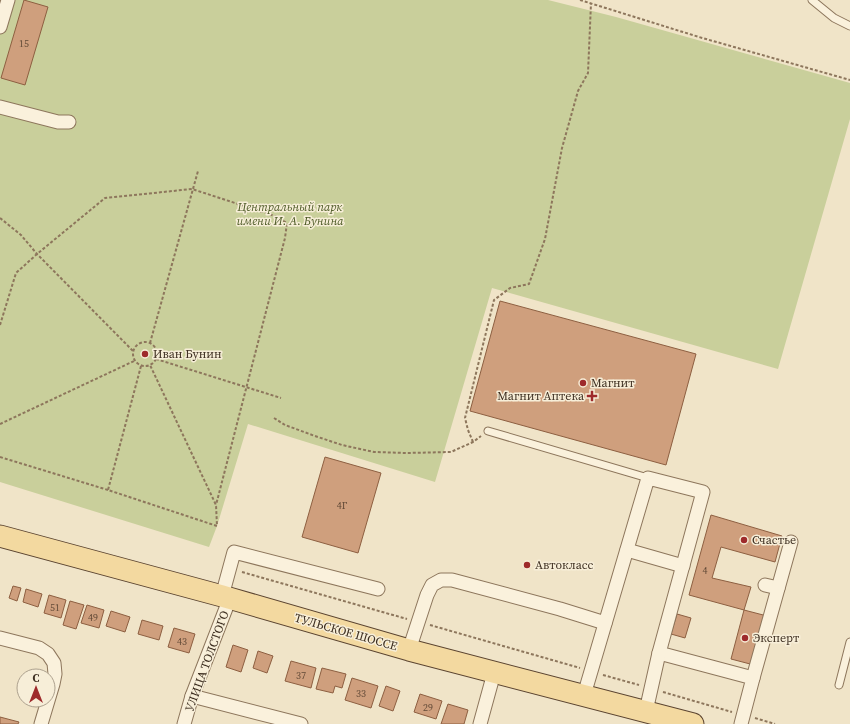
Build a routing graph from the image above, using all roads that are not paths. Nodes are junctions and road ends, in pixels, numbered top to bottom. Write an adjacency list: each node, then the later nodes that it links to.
1 (8, 0): 4 (street)
2 (812, 0): 3 (lane)
3 (850, 26)
4 (0, 27)
5 (0, 107): 6 (street)
6 (69, 122)
7 (488, 431): 8 (lane)
8 (648, 478): 11 (street); 12 (street)
9 (0, 536): 16 (main road, ТУЛЬСКОЕ ШОССЕ)
10 (791, 542): 14 (street)
11 (627, 550): 12 (street); 17 (street)
12 (683, 566): 21 (street)
13 (765, 585): 14 (street)
14 (778, 588): 23 (street)
15 (378, 589): 16 (street, УЛИЦА ТОЛСТОГО)
16 (226, 597): 20 (main road, ТУЛЬСКОЕ ШОССЕ); 26 (street, УЛИЦА ТОЛСТОГО)
17 (605, 623): 20 (street); 25 (street)
18 (0, 638): 29 (street)
19 (850, 644): 24 (lane)
20 (409, 650): 22 (main road, ТУЛЬСКОЕ ШОССЕ)
21 (659, 653): 23 (street); 27 (street)
22 (494, 673): 25 (main road, ТУЛЬСКОЕ ШОССЕ); 32 (street)
23 (754, 678): 28 (street)
24 (839, 685)
25 (584, 695): 27 (main road, ТУЛЬСКОЕ ШОССЕ)
26 (192, 696): 30 (street, УЛИЦА ТОЛСТОГО); 31 (street)
27 (646, 711): 33 (main road, ТУЛЬСКОЕ ШОССЕ)
28 (742, 719)
29 (42, 724)
30 (184, 724)
31 (301, 724)
32 (480, 724)
33 (693, 724)

